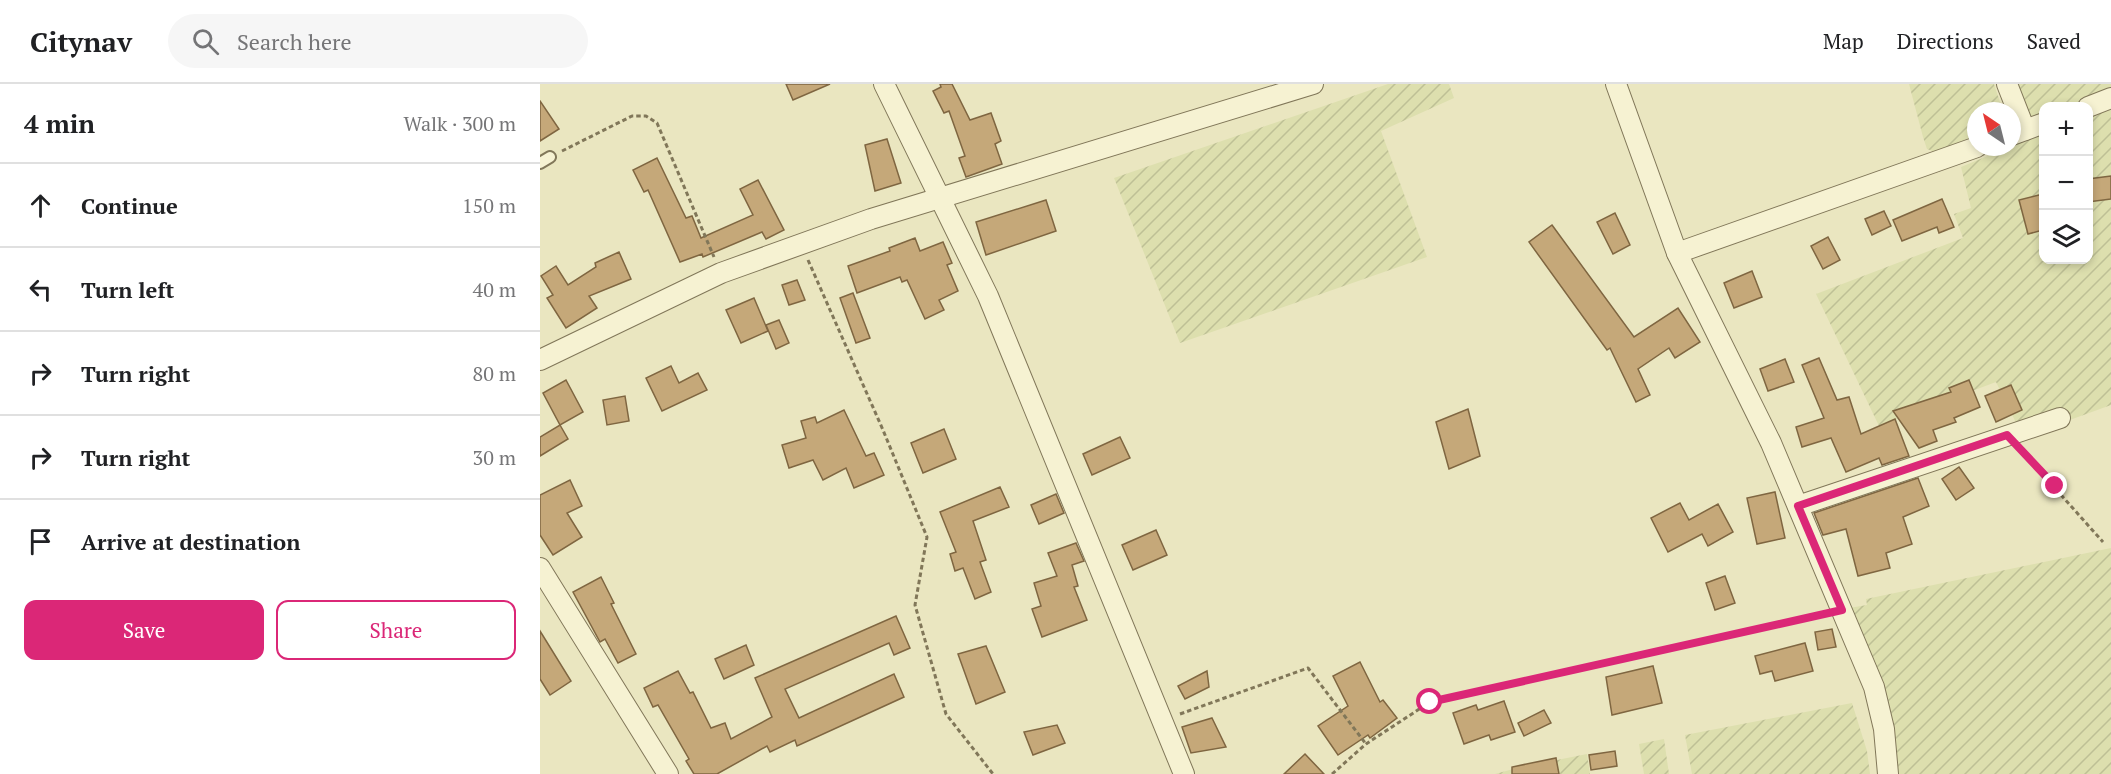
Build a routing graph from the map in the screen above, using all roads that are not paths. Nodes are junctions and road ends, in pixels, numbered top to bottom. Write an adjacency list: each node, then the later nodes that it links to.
1 (884, 84): 9 (street)
2 (1313, 84): 9 (street)
3 (1616, 84): 10 (street)
4 (2007, 84): 7 (street)
5 (2111, 98): 6 (street)
6 (2093, 105)
7 (2027, 129)
8 (1967, 151): 10 (street)
9 (940, 198): 11 (street); 16 (street)
10 (1677, 253): 13 (street)
11 (540, 360)
12 (2060, 417): 13 (street)
13 (1798, 506): 17 (street)
14 (540, 568): 15 (street)
15 (668, 774)
16 (1184, 774)
17 (1888, 774)

